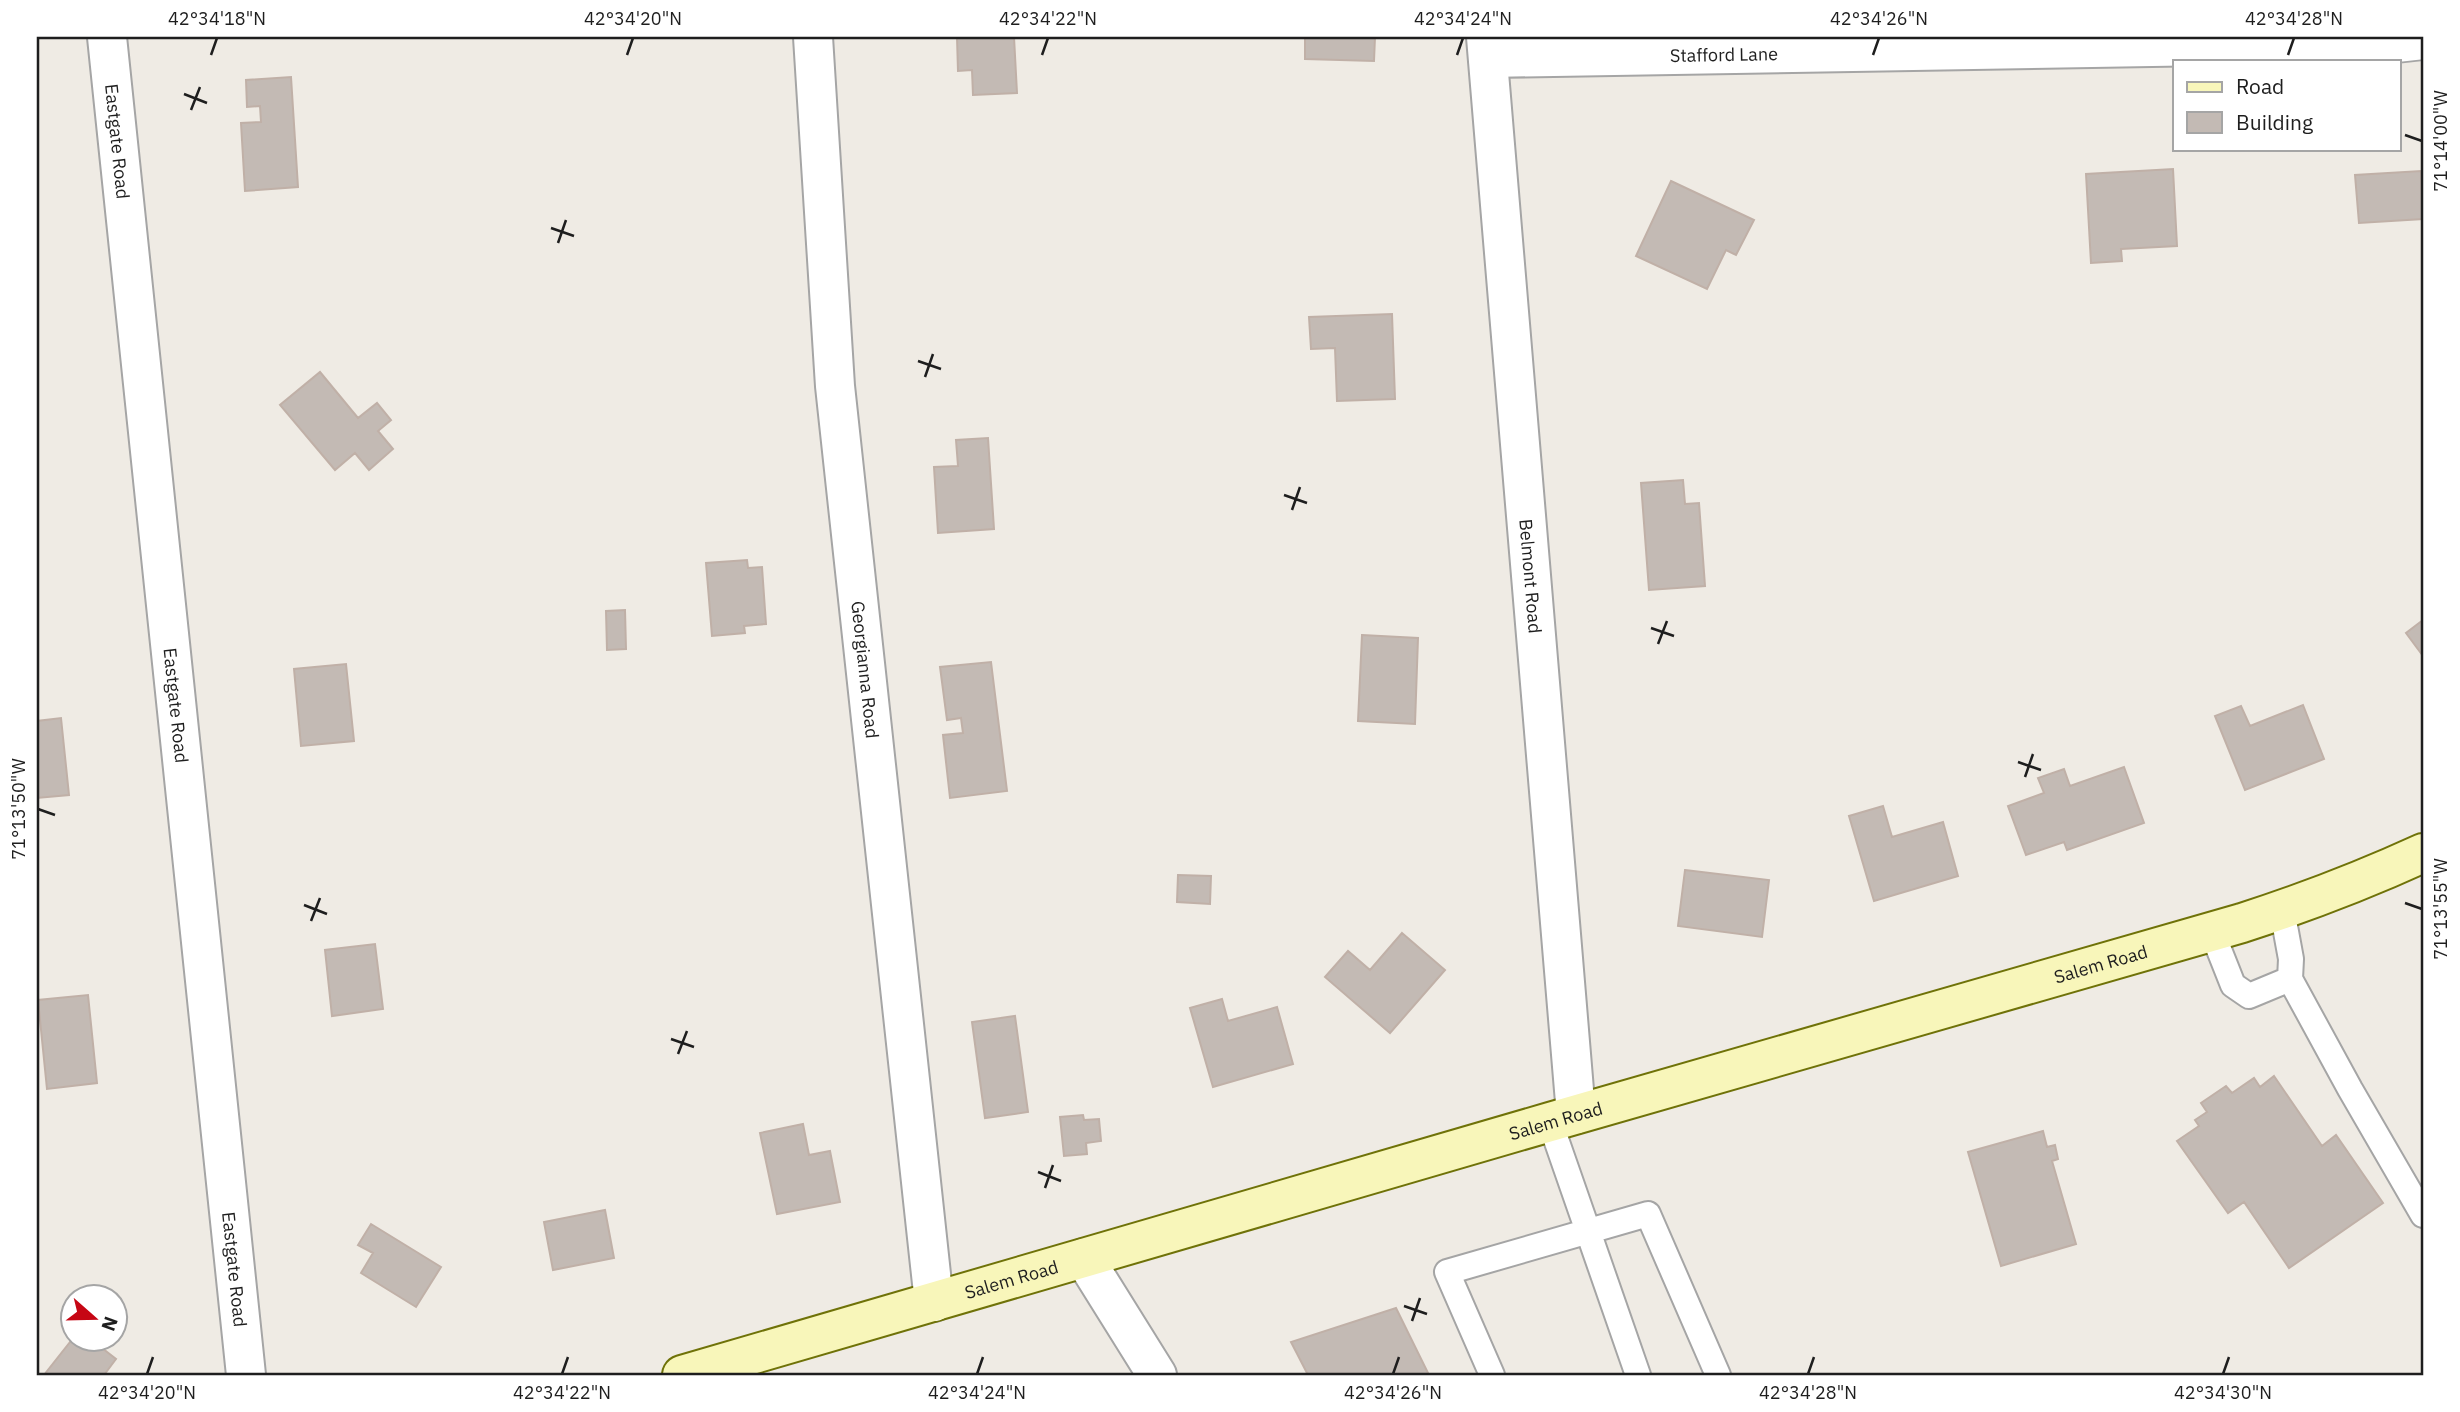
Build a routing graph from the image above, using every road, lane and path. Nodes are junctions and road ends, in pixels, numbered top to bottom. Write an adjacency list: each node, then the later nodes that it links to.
1 (107, 37): 15 (street, Eastgate Road)
2 (813, 37): 13 (street, Georgianna Road)
3 (2423, 40): 4 (street, Stafford Lane)
4 (1487, 48): 9 (street, Belmont Road)
5 (2423, 853): 6 (main road, Salem Road)
6 (2282, 910): 7 (main road, Salem Road); 8 (lane)
7 (2212, 932): 8 (lane); 9 (main road, Salem Road)
8 (2290, 979): 10 (lane)
9 (1563, 1118): 11 (lane); 12 (main road, Salem Road)
10 (2423, 1215)
11 (1588, 1231): 17 (lane); 18 (lane); 19 (lane)
12 (1084, 1258): 13 (main road, Salem Road); 16 (street)
13 (934, 1302): 14 (main road, Salem Road)
14 (693, 1374)
15 (246, 1375)
16 (1157, 1375)
17 (1492, 1375)
18 (1638, 1375)
19 (1718, 1375)

